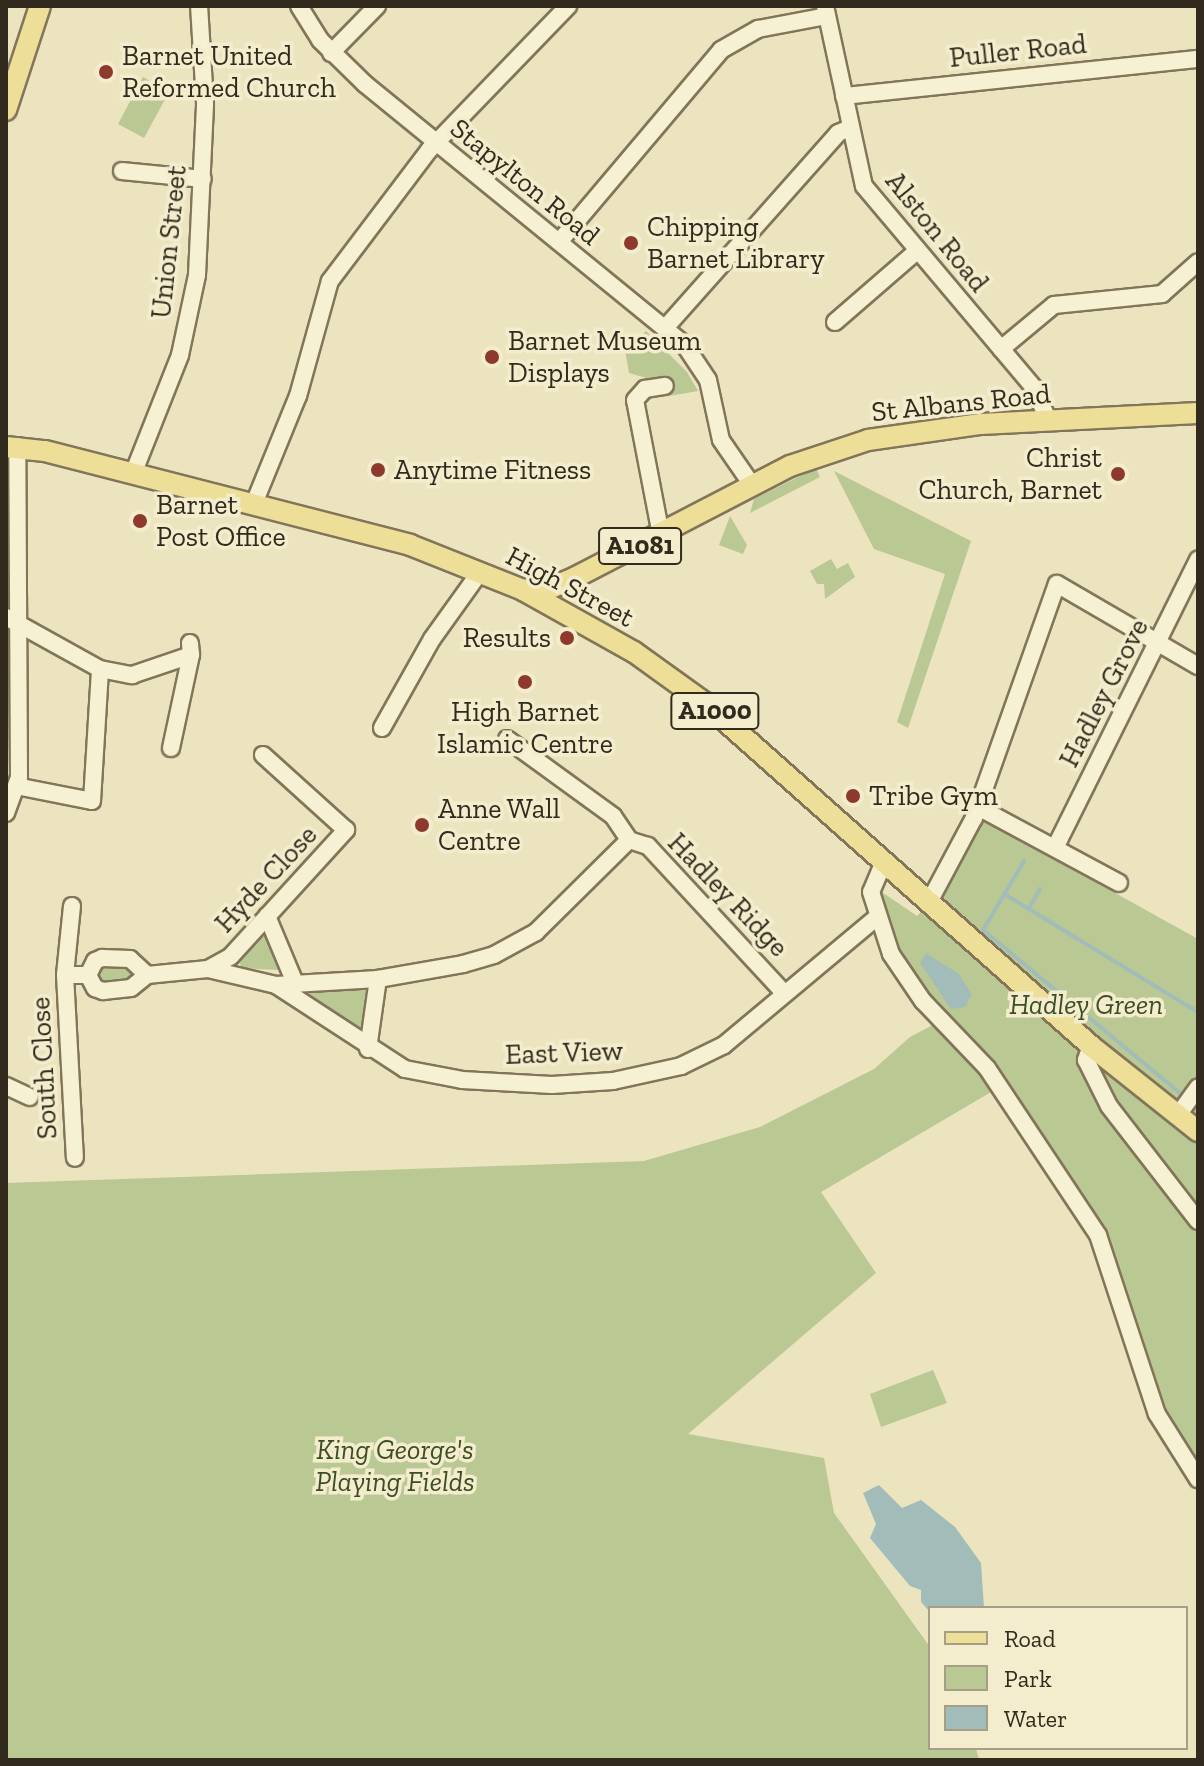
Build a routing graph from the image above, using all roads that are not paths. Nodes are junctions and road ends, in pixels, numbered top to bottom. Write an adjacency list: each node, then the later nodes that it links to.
1 (40, 6): 10 (main road)
2 (199, 6): 14 (street, Union Street)
3 (299, 6): 7 (street, Stapylton Road)
4 (377, 6): 7 (street)
5 (568, 6): 12 (street)
6 (826, 11): 9 (street, Alston Road); 15 (street)
7 (331, 53): 12 (street, Stapylton Road)
8 (1198, 59): 9 (street, Puller Road)
9 (844, 96): 11 (street, Alston Road)
10 (6, 110)
11 (850, 128): 16 (street, Alston Road); 19 (street)
12 (435, 144): 15 (street, Stapylton Road); 27 (street)
13 (122, 171): 14 (street)
14 (203, 179): 25 (street, Union Street)
15 (559, 242): 19 (street, Stapylton Road)
16 (917, 251): 18 (street); 20 (street, Alston Road)
17 (1198, 262): 20 (street)
18 (835, 322)
19 (666, 327): 26 (street, Stapylton Road)
20 (1001, 349): 23 (street, Alston Road)
21 (665, 386): 28 (street)
22 (1198, 413): 23 (main road, St Albans Road / A1081)
23 (1048, 420): 26 (main road, St Albans Road / A1081)
24 (11, 447): 25 (main road, High Street); 35 (street)
25 (133, 474): 27 (main road, High Street)
26 (752, 485): 28 (main road, St Albans Road / A1081)
27 (253, 506): 30 (main road, High Street)
28 (661, 535): 31 (main road, St Albans Road / A1081)
29 (1198, 560): 36 (street, Hadley Grove)
30 (480, 572): 32 (main road, High Street); 39 (street)
31 (576, 577): 33 (main road, St Albans Road / A1081); 34 (main road)
32 (523, 590): 33 (main road, St Albans Road / A1081)
33 (552, 597): 34 (main road, High Street / A1000)
34 (571, 617): 48 (main road, High Street / A1000)
35 (12, 630): 38 (street); 43 (street)
36 (1158, 642): 37 (street); 44 (street); 47 (street, Hadley Grove)
37 (1198, 666)
38 (100, 669): 41 (street); 43 (street)
39 (382, 728)
40 (507, 739): 46 (street, Hadley Ridge)
41 (171, 748)
42 (263, 755): 52 (street, Hyde Close)
43 (16, 786): 45 (street)
44 (978, 807): 47 (street); 50 (street)
45 (6, 813)
46 (629, 840): 58 (street); 61 (street, Hadley Ridge)
47 (1055, 848): 49 (street)
48 (883, 864): 50 (main road, High Street / A1000); 53 (street)
49 (1119, 883)
50 (928, 904): 62 (main road, High Street / A1000)
51 (72, 906): 55 (street, South Close)
52 (267, 916): 54 (street, Hyde Close); 59 (street)
53 (876, 918): 61 (street, East View); 71 (street)
54 (208, 969): 57 (street, South Close); 60 (street)
55 (65, 975): 56 (street, South Close); 69 (street, South Close)
56 (88, 975): 57 (street, South Close); 57 (street, South Close)
57 (147, 975)
58 (378, 979): 59 (street); 63 (street)
59 (295, 983): 60 (street)
60 (276, 985): 63 (street, East View)
61 (784, 993): 63 (street, East View)
62 (1091, 1046): 67 (main road, A1000); 70 (street)
63 (368, 1049)
64 (6, 1086): 66 (street)
65 (1198, 1087): 67 (street)
66 (30, 1097)
67 (1178, 1115): 68 (main road, A1000)
68 (1198, 1131)
69 (75, 1158)
70 (1198, 1221)
71 (1196, 1479)

